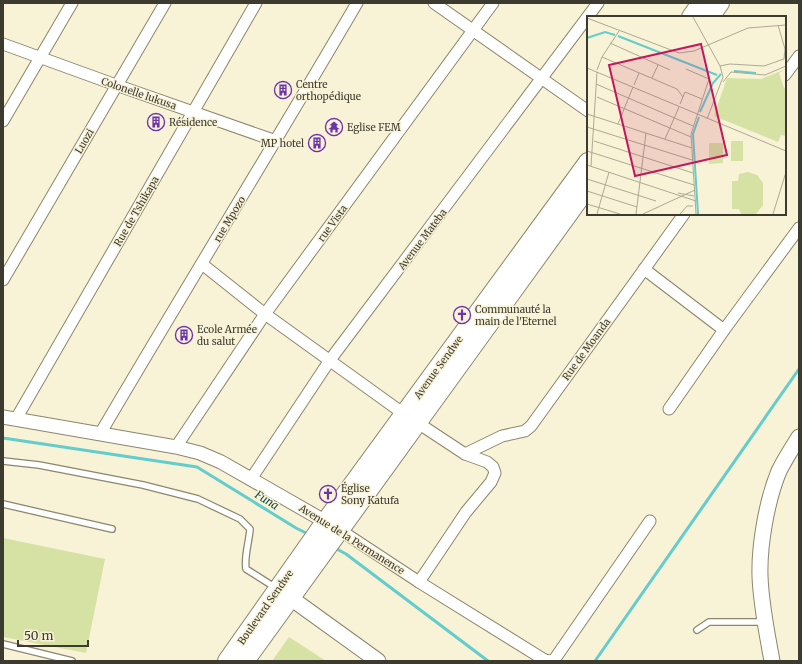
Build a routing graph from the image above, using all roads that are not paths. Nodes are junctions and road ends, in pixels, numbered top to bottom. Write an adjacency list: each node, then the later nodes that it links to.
1 (72, 3): 17 (street)
2 (165, 3): 20 (street, Luozi)
3 (256, 3): 22 (street, Rue de Tshikapa)
4 (357, 3): 24 (street, rue Mpozo)
5 (434, 3): 14 (street)
6 (493, 3): 14 (street, rue Vista)
7 (598, 3): 10 (street, Avenue Mateba)
8 (701, 3): 11 (highway)
9 (720, 3): 12 (highway)
10 (588, 16)
11 (693, 16)
12 (711, 16)
13 (587, 18): 19 (street, Avenue Mateba)
14 (473, 30): 19 (street); 32 (street, rue Vista)
15 (3, 44): 17 (street, Colonelle lukusa)
16 (799, 56): 18 (street)
17 (39, 58): 20 (street, Colonelle lukusa); 23 (street)
18 (786, 74)
19 (541, 79): 21 (street); 34 (street, Avenue Mateba)
20 (116, 85): 22 (street, Colonelle lukusa); 31 (street, Luozi)
21 (587, 110)
22 (194, 111): 24 (street, Colonelle lukusa); 36 (street, Rue de Tshikapa)
23 (3, 121)
24 (276, 141): 29 (street, rue Mpozo)
25 (587, 163): 37 (highway, Avenue Sendwe)
26 (587, 188): 37 (highway, Avenue Sendwe)
27 (683, 215): 30 (street, Rue de Moanda)
28 (799, 228): 33 (street)
29 (202, 264): 32 (street); 38 (street, rue Mpozo)
30 (644, 269): 33 (street); 41 (street, Rue de Moanda)
31 (3, 280)
32 (265, 314): 34 (street); 40 (street, rue Vista)
33 (724, 330): 35 (street)
34 (330, 360): 37 (street); 43 (street, Avenue Mateba)
35 (669, 409)
36 (9, 418): 38 (street, Avenue de la Permanence)
37 (411, 418): 41 (street); 47 (highway, Avenue Sendwe)
38 (100, 434): 40 (street, Avenue de la Permanence)
39 (799, 437): 51 (main road)
40 (176, 447): 43 (street, Avenue de la Permanence)
41 (465, 454): 49 (street)
42 (3, 461): 50 (lane)
43 (251, 479): 47 (street, Avenue de la Permanence)
44 (3, 504): 46 (lane)
45 (650, 521): 58 (street)
46 (112, 529)
47 (330, 530): 48 (highway, Avenue Sendwe); 49 (street, Avenue de la Permanence)
48 (310, 557): 50 (highway, Boulevard Sendwe)
49 (420, 582): 58 (street, Avenue de la Permanence)
50 (284, 593): 55 (highway, Boulevard Sendwe); 56 (highway, Boulevard Sendwe); 57 (main road)
51 (765, 622): 52 (lane); 59 (main road)
52 (697, 630)
53 (3, 644): 54 (lane)
54 (72, 661)
55 (227, 661)
56 (245, 661)
57 (378, 661)
58 (549, 661)
59 (772, 661)

